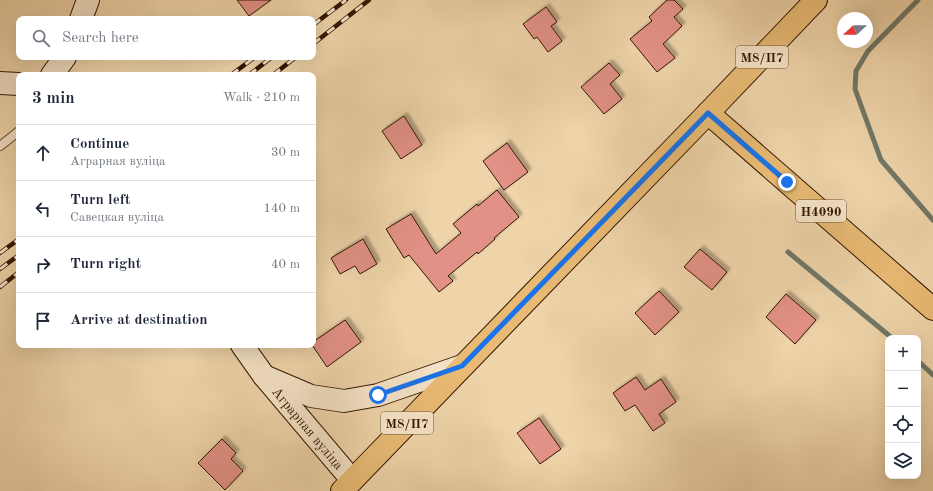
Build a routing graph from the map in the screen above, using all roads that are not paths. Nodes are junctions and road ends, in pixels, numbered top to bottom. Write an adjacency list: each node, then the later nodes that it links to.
1 (88, 0): 3 (street)
2 (816, 0): 8 (main road, М8/П7)
3 (82, 16)
4 (63, 60): 5 (street)
5 (54, 72)
6 (0, 84): 7 (street)
7 (16, 84)
8 (708, 113): 11 (main road, Н4090); 13 (main road, М8/П7)
9 (16, 133): 10 (lane)
10 (0, 146)
11 (933, 309)
12 (244, 348): 14 (street, Аграрная вуліца)
13 (462, 366): 14 (street, Аграрная вуліца); 15 (main road, М8/П7)
14 (264, 376): 15 (street, Аграрная вуліца)
15 (347, 486)

